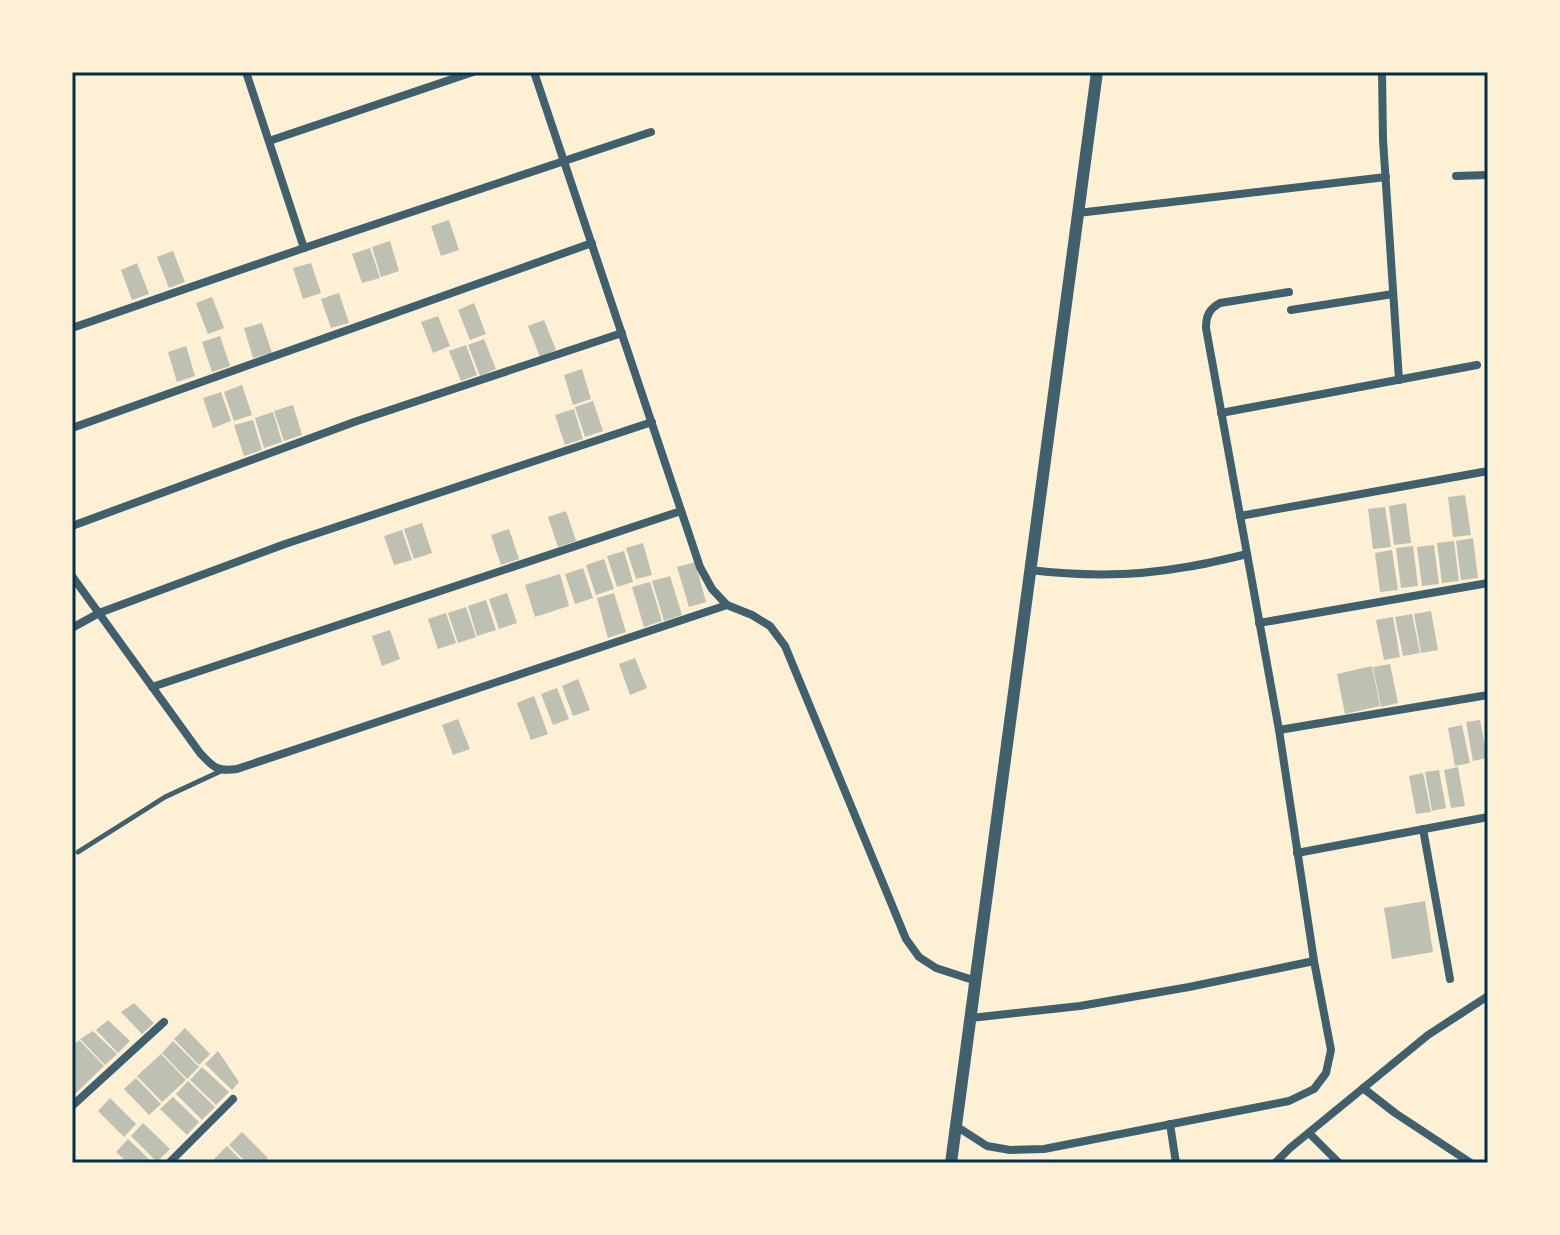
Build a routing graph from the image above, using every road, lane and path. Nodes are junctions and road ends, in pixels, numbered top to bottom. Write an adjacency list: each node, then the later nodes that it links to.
1 (246, 72): 7 (street)
2 (473, 72): 7 (street)
3 (534, 72): 8 (street)
4 (1097, 72): 12 (street)
5 (1382, 72): 11 (street)
6 (651, 132): 8 (street)
7 (269, 141): 14 (street)
8 (565, 160): 13 (street); 14 (street)
9 (1488, 175): 10 (street)
10 (1456, 176)
11 (1386, 177): 12 (street); 16 (street)
12 (1078, 213): 30 (street)
13 (592, 243): 19 (street); 24 (street)
14 (304, 248): 18 (street)
15 (1289, 292): 22 (street)
16 (1393, 294): 17 (street); 21 (street)
17 (1291, 310)
18 (72, 328)
19 (622, 333): 23 (street); 28 (street)
20 (1477, 365): 21 (street)
21 (1399, 380): 22 (street)
22 (1221, 413): 27 (street)
23 (652, 422): 26 (street); 34 (street)
24 (72, 428)
25 (1488, 471): 27 (street)
26 (681, 511): 33 (street); 37 (street)
27 (1240, 516): 29 (street)
28 (72, 526)
29 (1247, 554): 30 (street); 35 (street)
30 (1030, 570): 47 (street)
31 (72, 576): 34 (street)
32 (1488, 583): 35 (street)
33 (727, 605): 40 (street); 47 (street)
34 (99, 613): 36 (street); 37 (street)
35 (1259, 623): 39 (street)
36 (72, 628)
37 (152, 687): 40 (street)
38 (1488, 695): 39 (street)
39 (1279, 730): 44 (street)
40 (221, 771): 43 (lane)
41 (1488, 817): 42 (street)
42 (1423, 829): 44 (street); 46 (street)
43 (78, 852)
44 (1297, 853): 45 (street)
45 (1314, 961): 49 (street); 54 (street)
46 (1450, 979)
47 (976, 981): 49 (street)
48 (1488, 996): 51 (street)
49 (971, 1018): 55 (street)
50 (164, 1022): 53 (street)
51 (1363, 1088): 56 (street); 62 (street)
52 (233, 1099): 57 (street)
53 (72, 1106)
54 (1170, 1124): 55 (street); 59 (street)
55 (956, 1126): 58 (street)
56 (1309, 1133): 60 (street); 61 (street)
57 (169, 1163)
58 (951, 1163)
59 (1176, 1163)
60 (1275, 1163)
61 (1339, 1163)
62 (1471, 1163)

